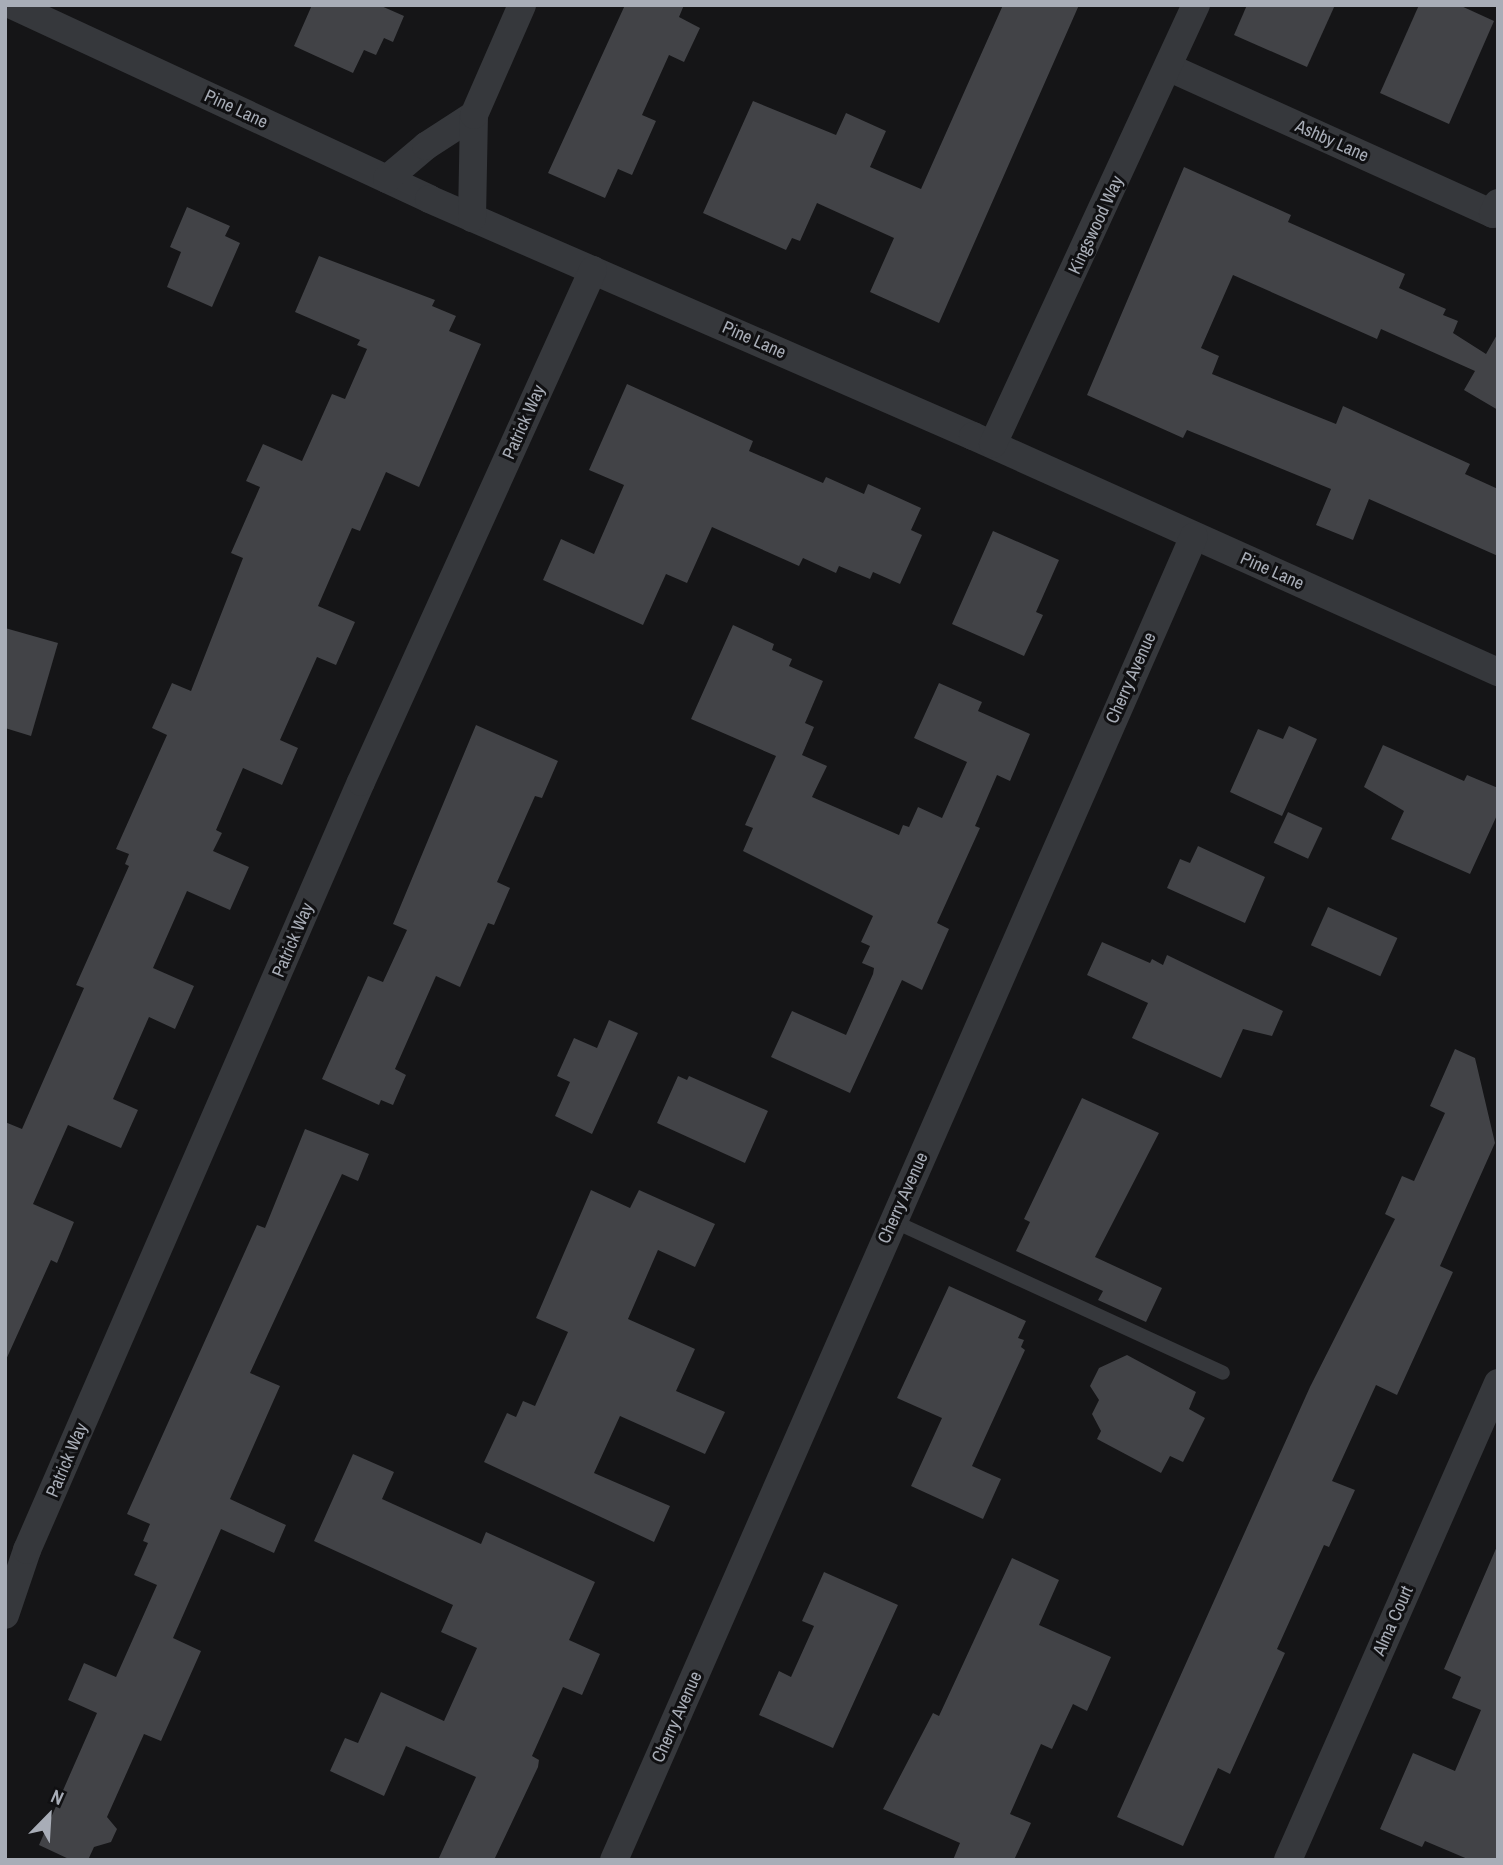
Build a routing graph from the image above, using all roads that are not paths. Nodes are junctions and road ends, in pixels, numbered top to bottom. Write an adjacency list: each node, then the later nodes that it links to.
1 (12, 5): 6 (street, Pine Lane)
2 (522, 5): 5 (street)
3 (1196, 5): 4 (street, Kingswood Way)
4 (1170, 68): 7 (street, Ashby Lane); 10 (street, Kingswood Way)
5 (474, 115): 6 (street); 8 (street)
6 (387, 179): 8 (street, Pine Lane)
7 (1495, 209)
8 (472, 218): 9 (street, Pine Lane)
9 (593, 270): 10 (street, Pine Lane); 16 (street, Patrick Way)
10 (993, 444): 11 (street, Pine Lane)
11 (1194, 536): 12 (street, Pine Lane); 13 (street, Cherry Avenue)
12 (1498, 673)
13 (893, 1221): 14 (lane); 17 (street, Cherry Avenue)
14 (1223, 1373)
15 (1498, 1383): 18 (street, Alma Court)
16 (5, 1615)
17 (614, 1860)
18 (1288, 1860)

